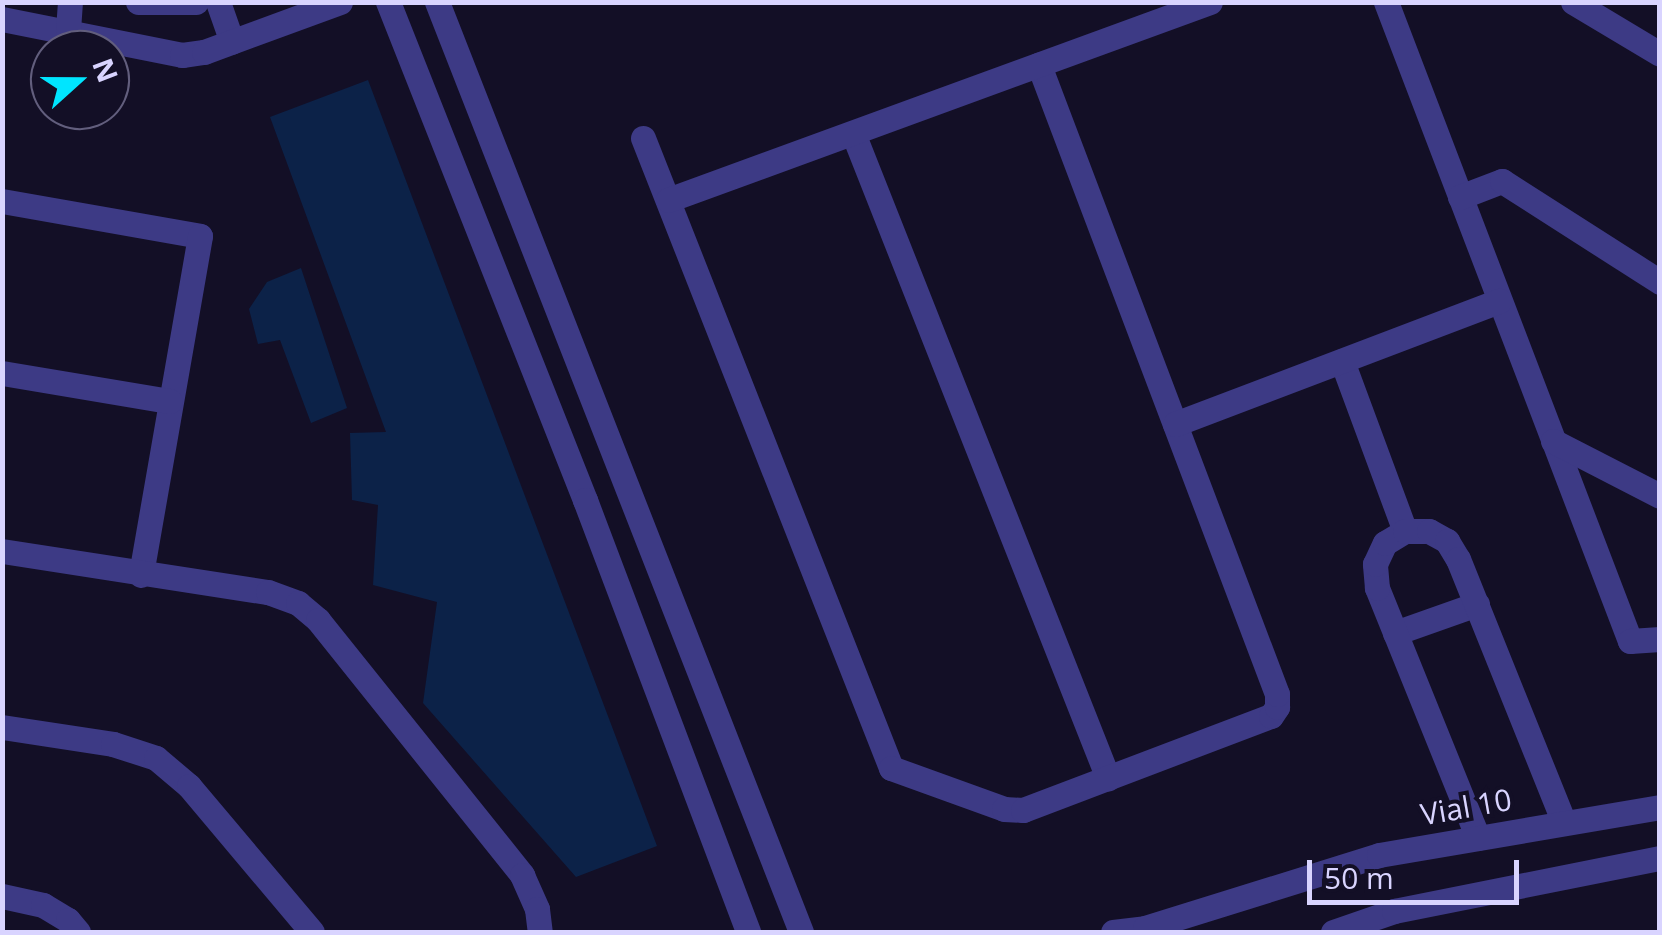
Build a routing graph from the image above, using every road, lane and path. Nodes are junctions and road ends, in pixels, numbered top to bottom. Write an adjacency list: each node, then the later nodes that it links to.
1 (70, 2): 13 (street)
2 (138, 2): 3 (street)
3 (196, 2)
4 (218, 2): 14 (street)
5 (340, 2): 14 (street)
6 (388, 2): 32 (street)
7 (426, 2): 17 (street)
8 (438, 2): 17 (street)
9 (1210, 2): 18 (street)
10 (1386, 2): 21 (street)
11 (1573, 2): 16 (street)
12 (11, 14): 13 (street)
13 (68, 30)
14 (232, 42): 15 (street)
15 (130, 43)
16 (1660, 54)
17 (460, 61): 37 (street)
18 (1039, 64): 19 (street); 29 (street)
19 (853, 133): 22 (street); 41 (street)
20 (644, 138): 22 (street)
21 (1460, 198): 24 (street); 25 (street)
22 (668, 200): 41 (street)
23 (2, 202): 28 (street)
24 (1660, 282)
25 (1500, 300): 26 (street); 30 (street)
26 (1342, 360): 29 (street); 33 (street)
27 (2, 373): 28 (street)
28 (170, 401): 35 (street)
29 (1175, 424): 41 (street)
30 (1553, 440): 31 (street); 39 (street)
31 (1660, 496)
32 (585, 500): 37 (street); 50 (street)
33 (1406, 531): 36 (street); 38 (street)
34 (2, 551): 35 (street)
35 (141, 576): 49 (street)
36 (1477, 604): 38 (street); 43 (street)
37 (674, 609): 52 (street)
38 (1395, 633): 44 (street)
39 (1660, 639)
40 (2, 727): 48 (street)
41 (1108, 778)
42 (1660, 807): 43 (street, Vial 10)
43 (1564, 823): 44 (street, Vial 10)
44 (1478, 838): 54 (street, Vial 10)
45 (1660, 858): 55 (street)
46 (2, 896): 47 (street)
47 (78, 932)
48 (312, 932)
49 (540, 932)
50 (748, 932)
51 (785, 932): 52 (street)
52 (801, 932): 53 (street)
53 (814, 932)
54 (1114, 932)
55 (1333, 932)

